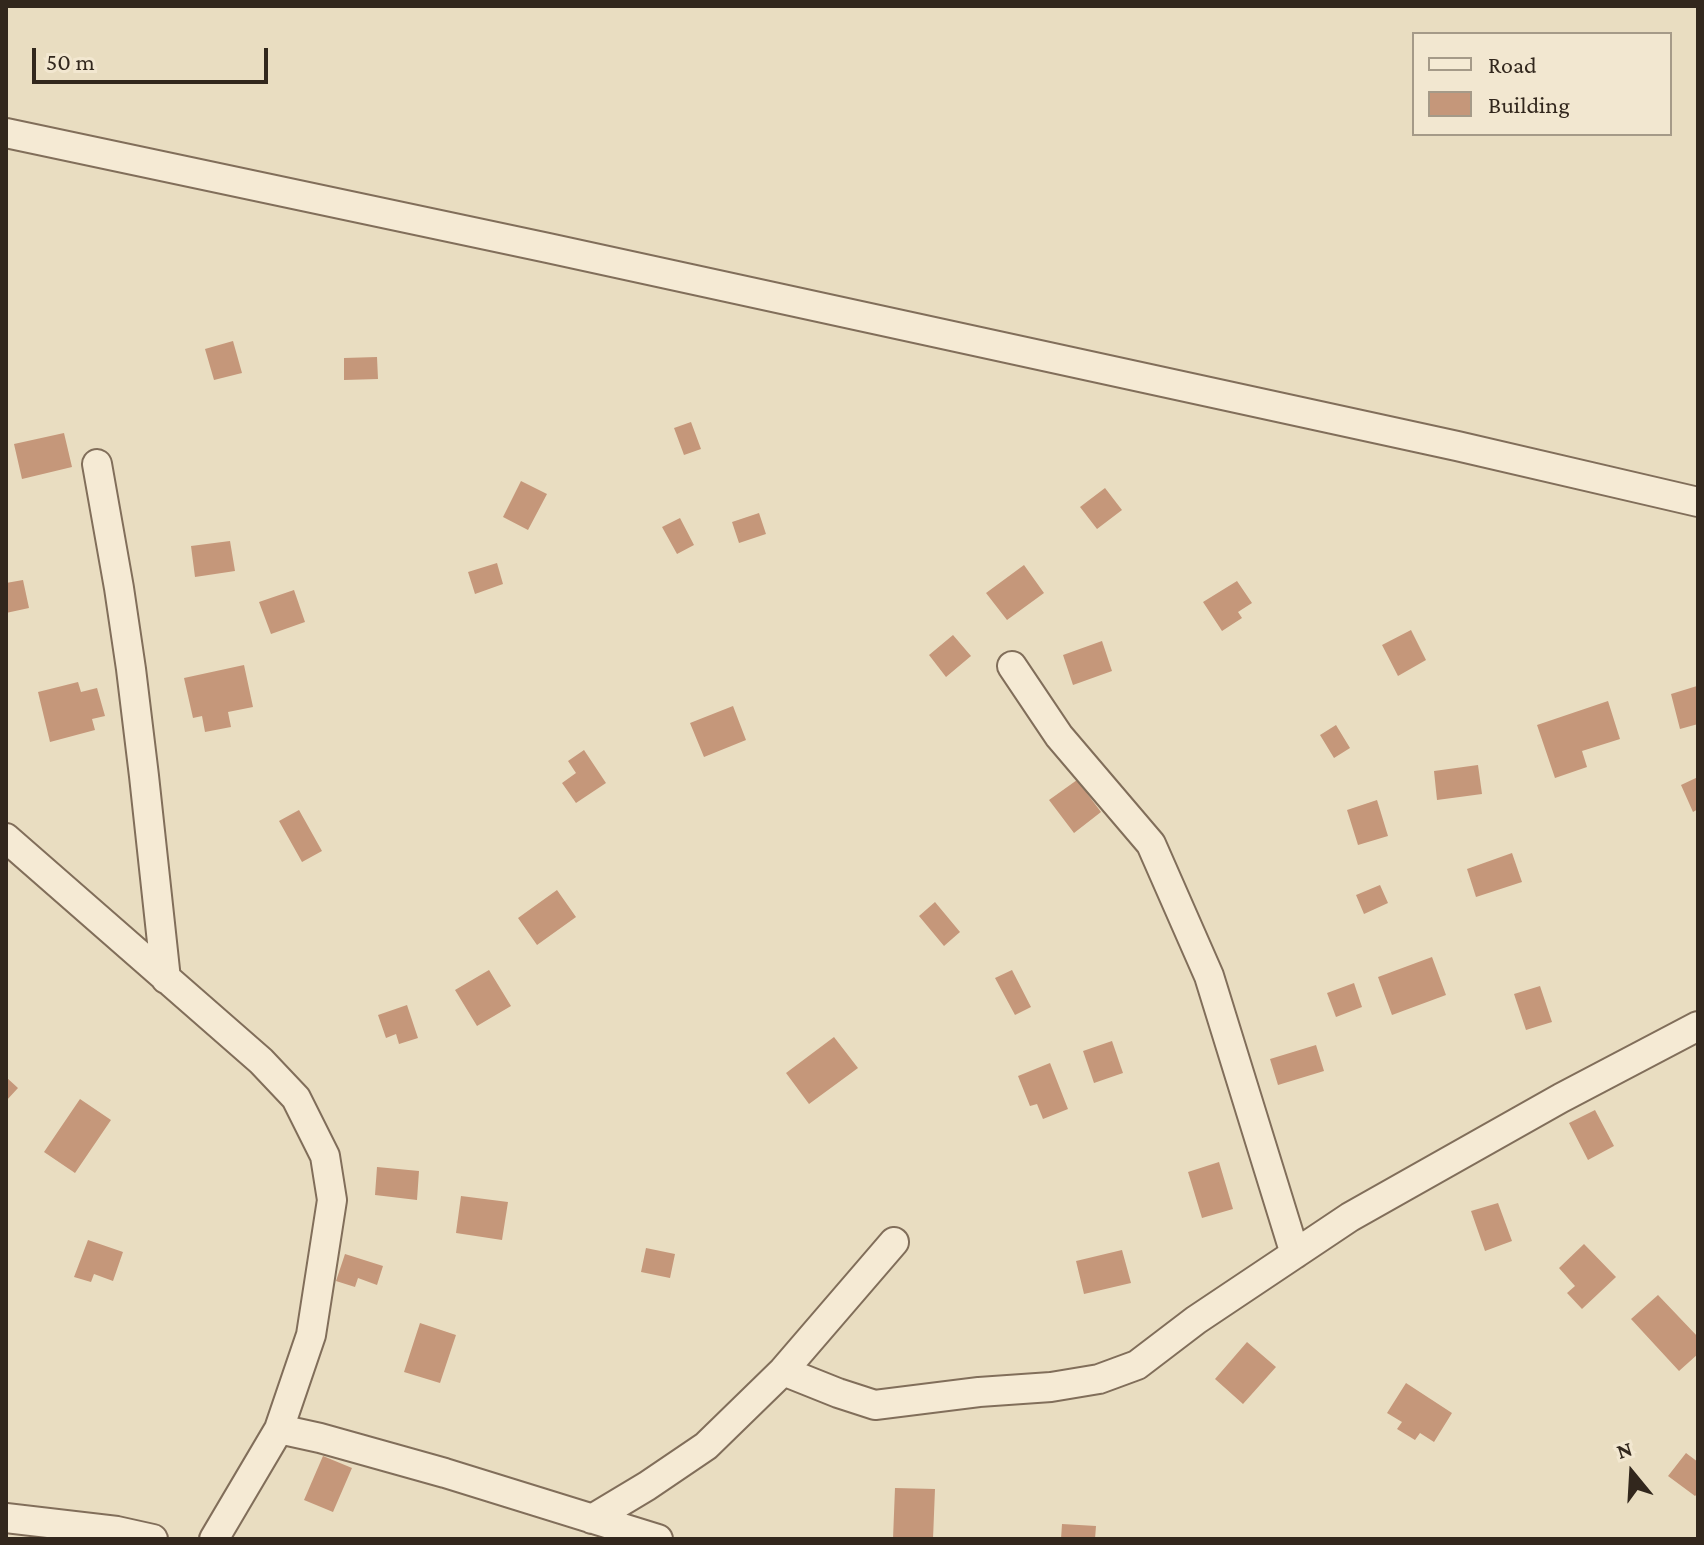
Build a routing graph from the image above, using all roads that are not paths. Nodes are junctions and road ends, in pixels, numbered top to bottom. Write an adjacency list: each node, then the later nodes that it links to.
1 (6, 133): 3 (street)
2 (97, 464): 6 (street)
3 (1698, 502)
4 (1012, 666): 9 (street)
5 (6, 838): 6 (street)
6 (166, 979): 11 (street)
7 (1698, 1026): 9 (street)
8 (894, 1242): 10 (street)
9 (1295, 1254): 10 (street)
10 (783, 1371): 13 (street)
11 (279, 1429): 13 (street); 15 (street)
12 (6, 1518): 14 (street)
13 (592, 1519): 16 (street)
14 (153, 1539)
15 (214, 1539)
16 (658, 1539)

